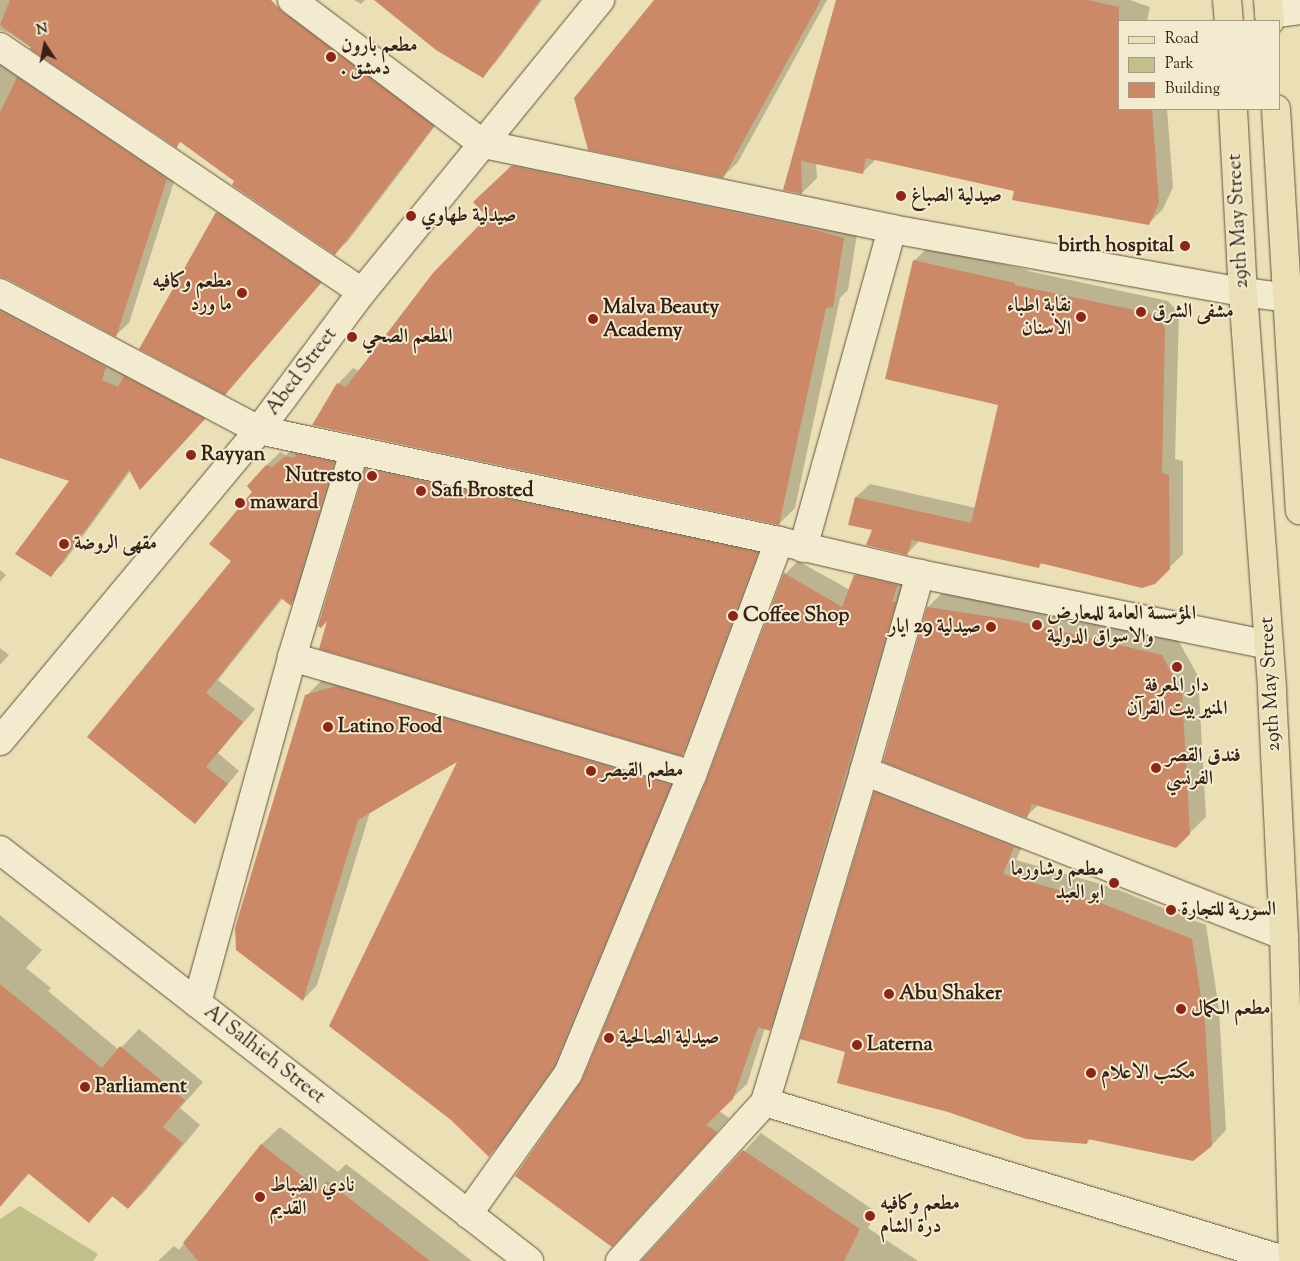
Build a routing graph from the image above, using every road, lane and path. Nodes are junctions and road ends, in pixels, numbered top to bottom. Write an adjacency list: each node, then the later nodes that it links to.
1 (292, 0): 10 (street)
2 (600, 0): 10 (street, Abed Street)
3 (1228, 0): 6 (main road)
4 (1300, 10): 5 (street)
5 (1269, 12)
6 (1229, 20)
7 (0, 47): 12 (street)
8 (1233, 110): 13 (main road, 29th May Street)
9 (1276, 110): 15 (main road)
10 (483, 144): 11 (street); 12 (street, Abed Street)
11 (892, 229): 13 (street); 19 (street)
12 (362, 292): 16 (street, Abed Street)
13 (1243, 292): 15 (street); 21 (main road, 29th May Street)
14 (0, 293): 16 (street)
15 (1294, 297): 18 (main road)
16 (259, 430): 17 (street); 23 (street, Abed Street)
17 (354, 451): 19 (street); 22 (street)
18 (1300, 510)
19 (791, 545): 20 (street); 25 (street)
20 (920, 574): 21 (street); 24 (street)
21 (1269, 645): 27 (main road, 29th May Street)
22 (292, 658): 25 (street); 28 (street)
23 (0, 741)
24 (864, 771): 27 (street); 29 (street)
25 (692, 774): 30 (street)
26 (0, 850): 28 (street, Al Salhieh Street)
27 (1284, 936): 34 (main road, 29th May Street)
28 (197, 1003): 30 (street, Al Salhieh Street)
29 (765, 1102): 32 (street); 33 (street)
30 (468, 1214): 31 (street, Al Salhieh Street)
31 (529, 1261)
32 (620, 1261)
33 (1287, 1261)
34 (1293, 1261)

